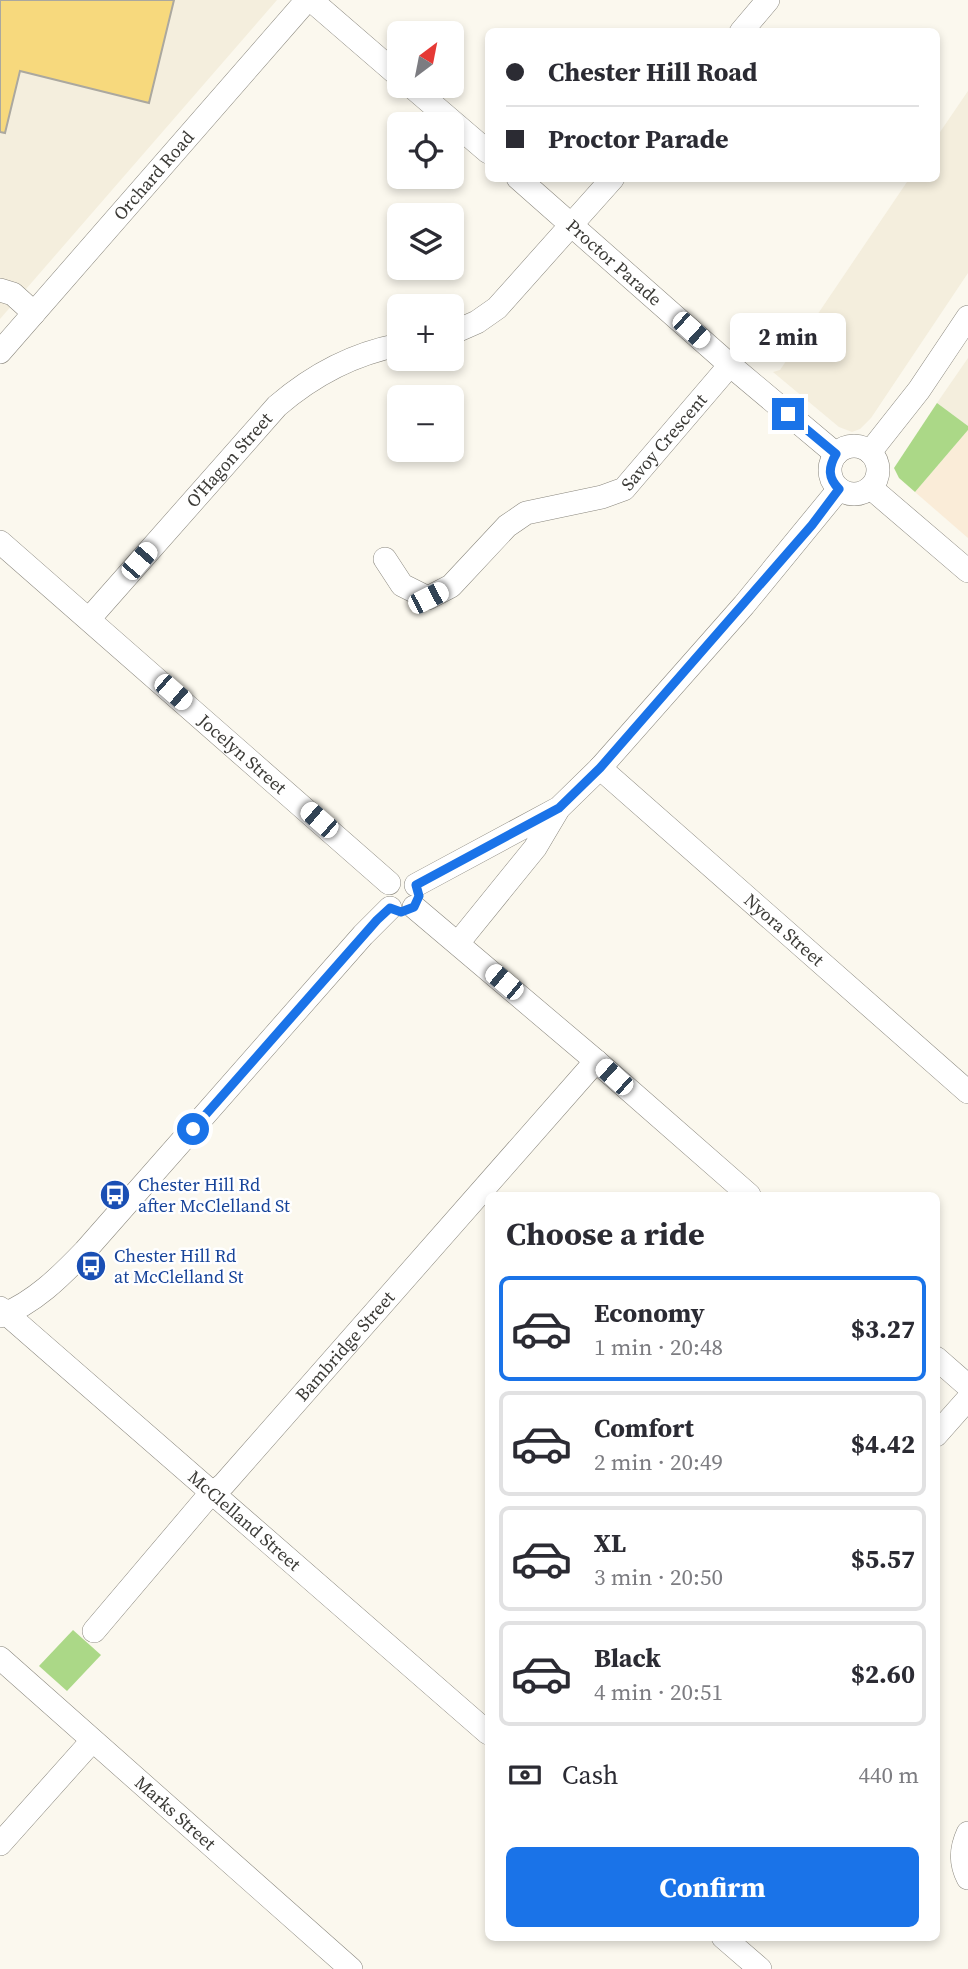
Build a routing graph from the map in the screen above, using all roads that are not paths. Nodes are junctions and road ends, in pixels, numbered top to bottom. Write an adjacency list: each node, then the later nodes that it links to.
1 (309, 0): 4 (street); 11 (street, Orchard Road)
2 (768, 0): 3 (street)
3 (744, 28)
4 (387, 65)
5 (425, 98): 6 (street)
6 (485, 149)
7 (523, 182): 9 (street, Proctor Parade)
8 (609, 182): 9 (street)
9 (572, 225): 13 (street); 16 (street, Proctor Parade)
10 (0, 290): 11 (street)
11 (34, 313): 15 (street, Orchard Road)
12 (968, 317): 17 (street)
13 (464, 328)
14 (387, 348): 24 (street, O'Hagon Street)
15 (0, 352)
16 (730, 365): 18 (street, Proctor Parade); 22 (street, Savoy Crescent)
17 (870, 452): 18 (street); 19 (street)
18 (836, 454): 20 (street)
19 (871, 488): 20 (street); 23 (street)
20 (839, 489): 25 (street)
21 (0, 542): 24 (street, Jocelyn Street)
22 (385, 559)
23 (968, 571)
24 (89, 618): 27 (street, Jocelyn Street)
25 (600, 768): 26 (street); 32 (street, Nyora Street)
26 (559, 808): 28 (street); 30 (street)
27 (389, 883): 28 (street); 29 (street)
28 (415, 896): 29 (street); 30 (street)
29 (390, 908): 34 (street)
30 (458, 943): 31 (street)
31 (596, 1061): 33 (street); 39 (street, Bambridge Street)
32 (968, 1092)
33 (746, 1192)
34 (2, 1312): 39 (street, McClelland Street)
35 (940, 1362): 36 (street)
36 (968, 1386)
37 (968, 1399): 38 (street)
38 (940, 1430)
39 (214, 1493): 40 (street, Bambridge Street); 42 (street, McClelland Street)
40 (94, 1631)
41 (0, 1658): 43 (street, Marks Street)
42 (485, 1730)
43 (92, 1741): 45 (street); 48 (street, Marks Street)
44 (968, 1833): 46 (street)
45 (0, 1844)
46 (968, 1878)
47 (728, 1941): 49 (street)
48 (351, 1969)
49 (760, 1969)

